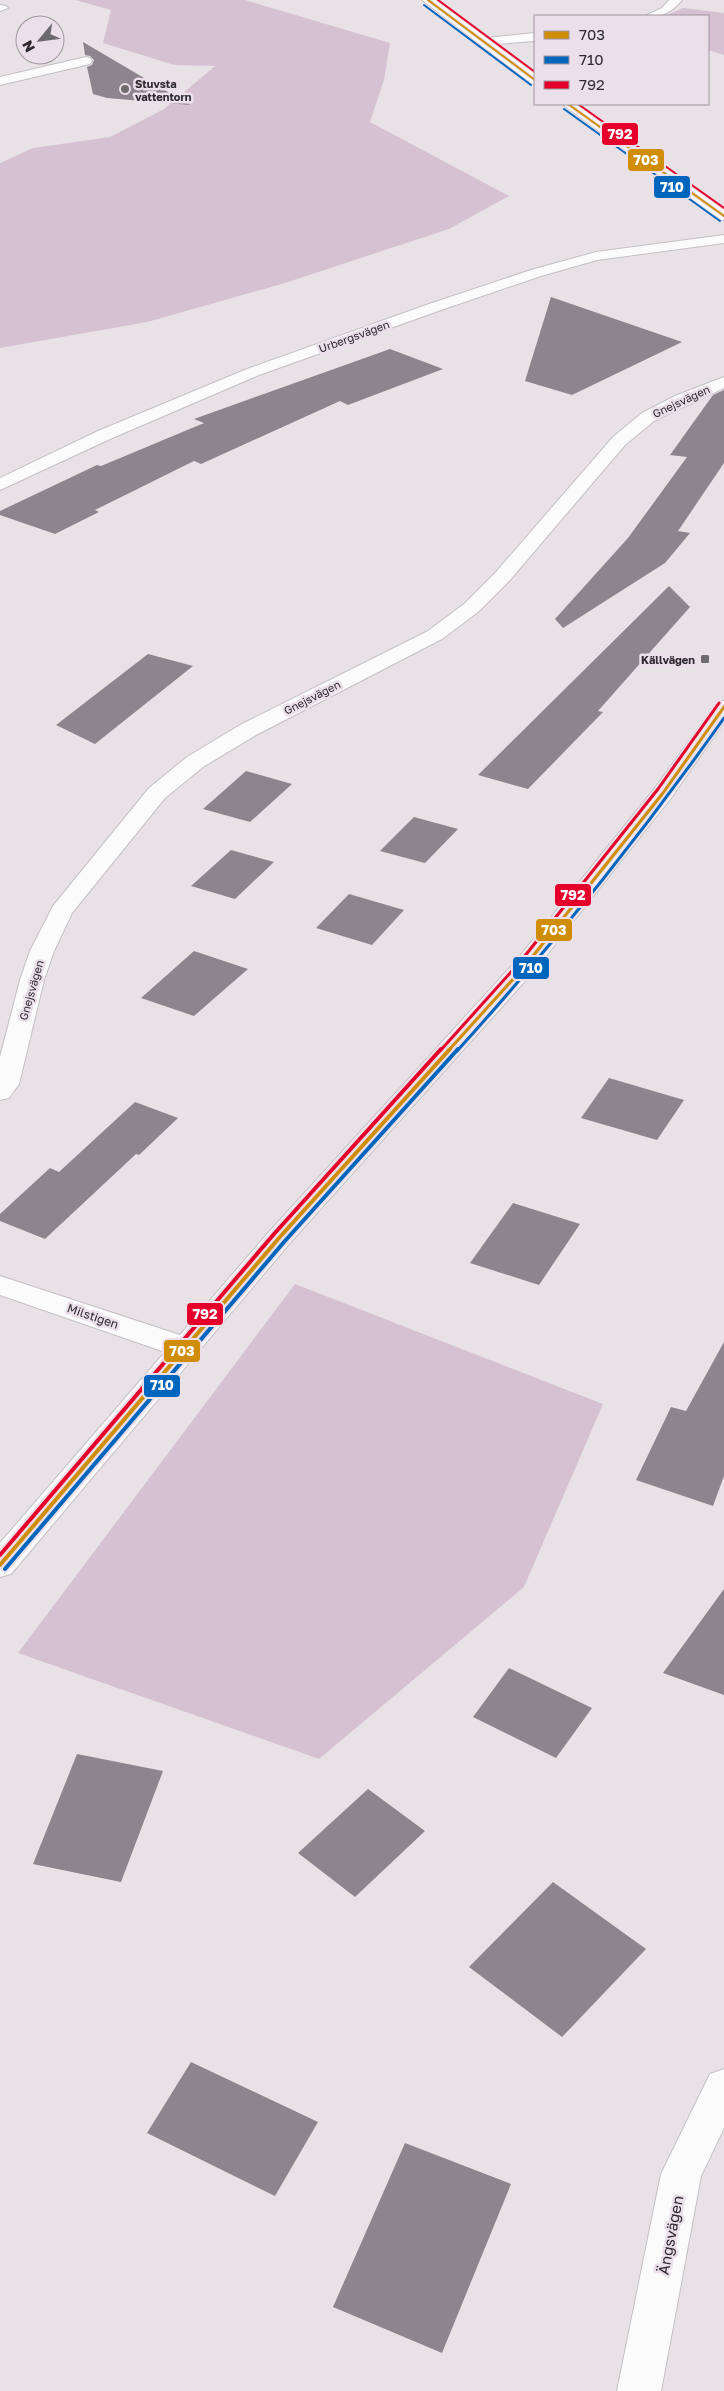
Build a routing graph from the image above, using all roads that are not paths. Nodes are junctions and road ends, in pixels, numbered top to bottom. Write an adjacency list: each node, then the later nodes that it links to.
1 (428, 0): 5 (street)
2 (676, 0): 3 (street)
3 (654, 15)
4 (534, 37): 5 (street)
5 (483, 42): 9 (street)
6 (86, 62): 7 (street)
7 (35, 73): 8 (street); 10 (street)
8 (64, 79)
9 (534, 79)
10 (0, 81)
11 (569, 105): 12 (street)
12 (724, 216)
13 (724, 239): 15 (street, Urbergsvägen)
14 (724, 382): 17 (street, Gnejsvägen)
15 (0, 485)
16 (724, 706): 19 (street)
17 (0, 1092)
18 (0, 1285): 19 (street, Milstigen)
19 (186, 1348): 20 (street)
20 (0, 1565)
21 (724, 2087): 22 (street, Ängsvägen)
22 (639, 2391)

